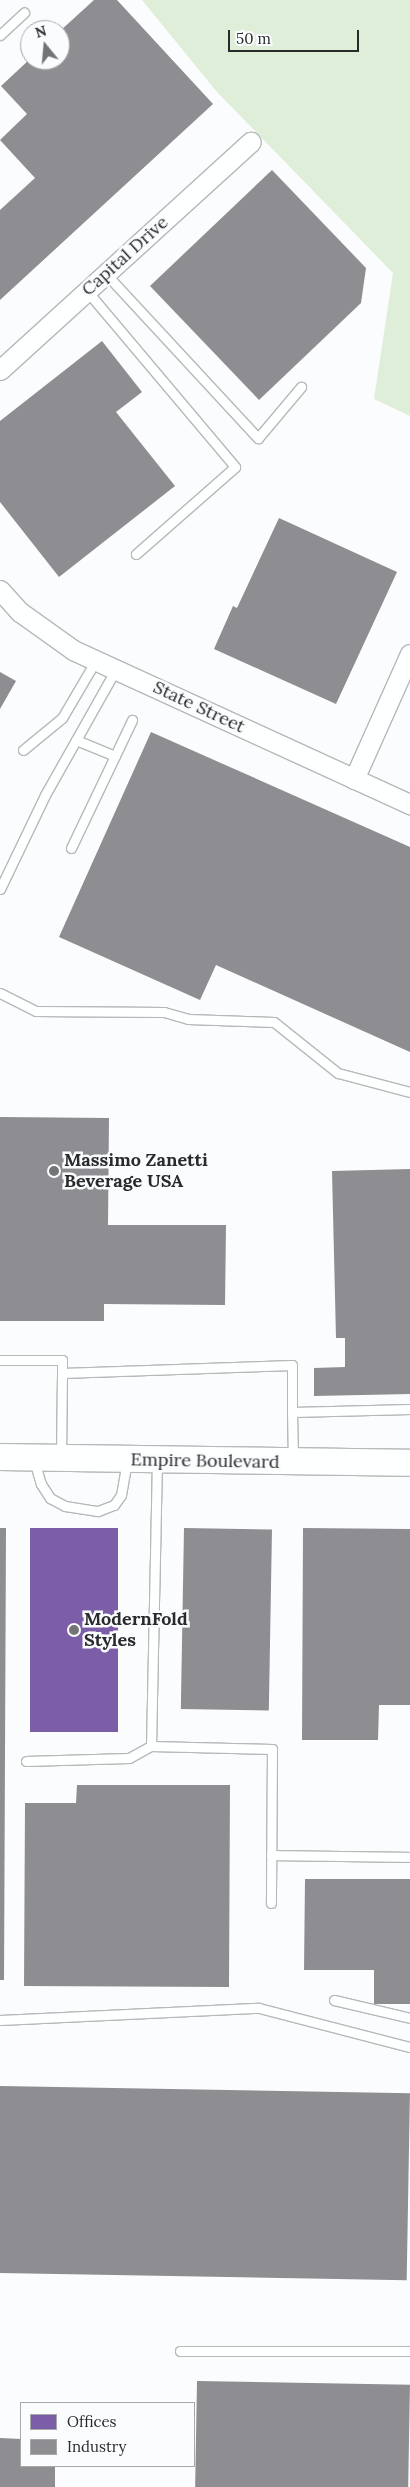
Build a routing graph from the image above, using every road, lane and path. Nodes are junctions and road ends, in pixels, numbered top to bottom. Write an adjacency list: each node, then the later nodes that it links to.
1 (24, 13): 2 (lane)
2 (0, 35)
3 (251, 142): 4 (street, Capital Drive)
4 (106, 274): 5 (street, Capital Drive); 7 (lane)
5 (87, 291): 6 (street, Capital Drive); 8 (lane)
6 (0, 370)
7 (301, 387)
8 (136, 554)
9 (0, 590): 11 (street, State Street)
10 (410, 654): 17 (street)
11 (96, 660): 12 (street, State Street); 15 (lane)
12 (116, 669): 14 (lane); 17 (street, State Street)
13 (132, 720): 16 (lane)
14 (76, 740): 16 (lane); 20 (lane)
15 (23, 750)
16 (115, 756): 19 (lane)
17 (354, 779): 18 (street, State Street)
18 (410, 804)
19 (71, 848)
20 (0, 889)
21 (0, 993): 22 (lane)
22 (410, 1092)
23 (0, 1360): 24 (lane)
24 (62, 1373): 26 (lane); 29 (lane)
25 (410, 1409): 26 (lane)
26 (292, 1412): 32 (lane)
27 (0, 1457): 28 (street, Empire Boulevard)
28 (33, 1457): 29 (street, Empire Boulevard); 30 (lane)
29 (61, 1458): 30 (street, Empire Boulevard)
30 (127, 1460): 31 (street, Empire Boulevard)
31 (157, 1460): 32 (street, Empire Boulevard); 34 (lane)
32 (294, 1463): 33 (street, Empire Boulevard)
33 (410, 1463)
34 (152, 1746): 35 (lane); 36 (lane)
35 (26, 1761)
36 (271, 1855): 37 (lane); 38 (lane)
37 (410, 1857)
38 (271, 1902)
39 (334, 2000): 40 (lane)
40 (410, 2018)
41 (0, 2020): 42 (lane)
42 (410, 2046)
43 (180, 2351): 44 (lane)
44 (410, 2352)

